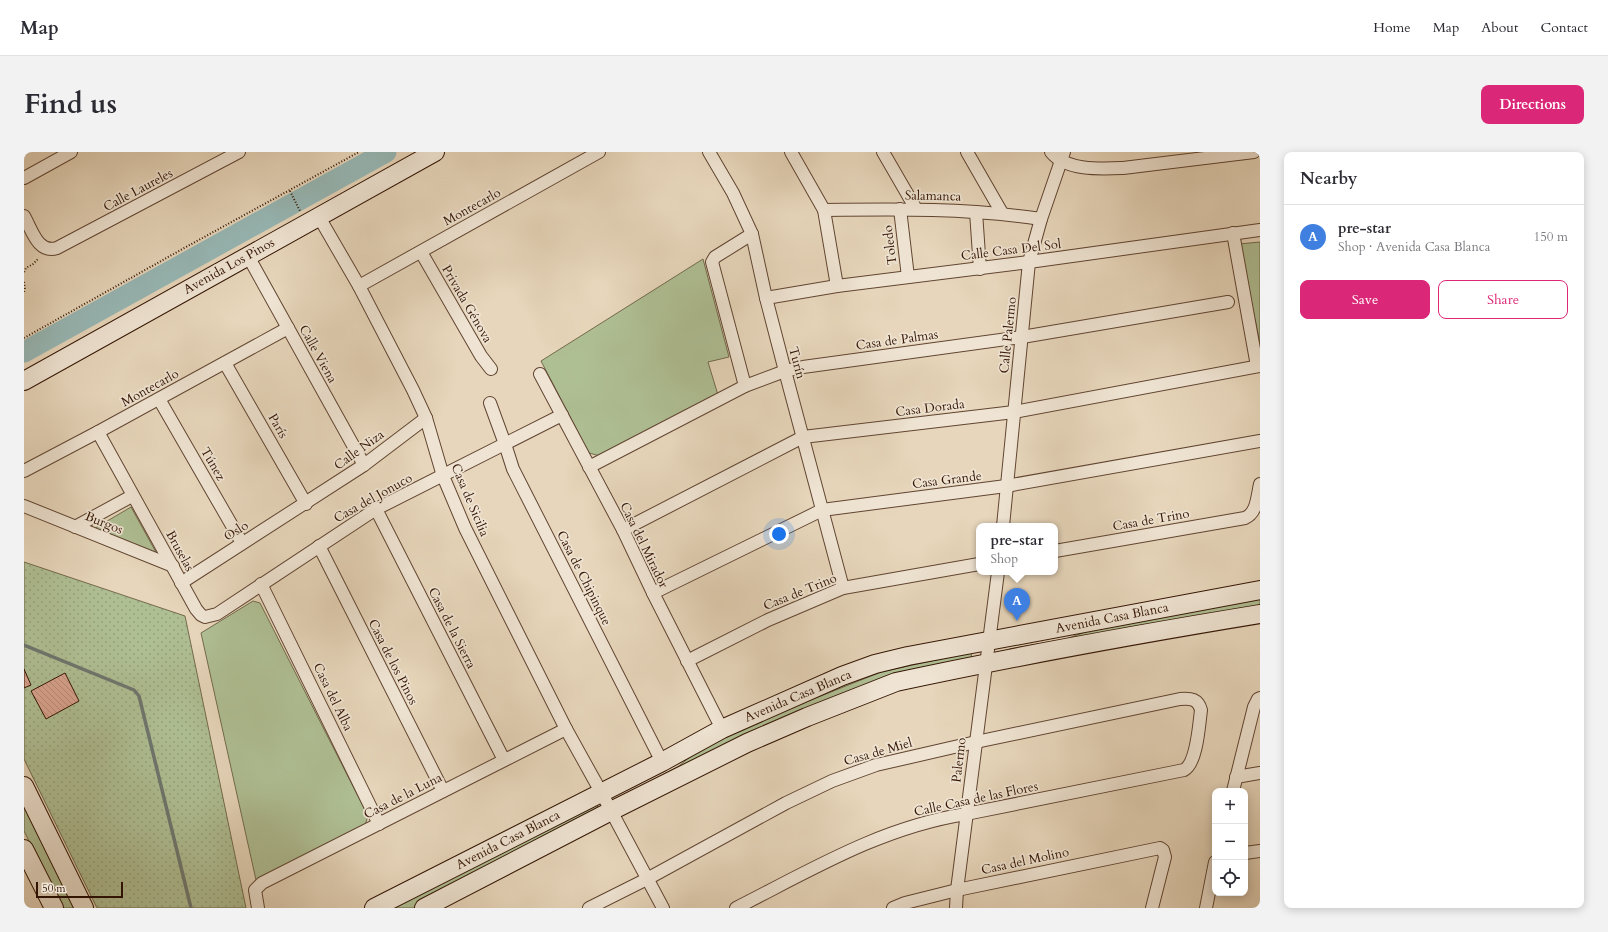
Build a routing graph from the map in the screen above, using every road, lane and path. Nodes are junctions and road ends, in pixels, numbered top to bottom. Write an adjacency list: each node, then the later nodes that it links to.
1 (71, 152): 13 (street)
2 (239, 152): 26 (street, Calle Laureles)
3 (359, 152): 14 (path)
4 (435, 152): 22 (street, Avenida Los Pinos)
5 (599, 152): 27 (street, Montecarlo)
6 (709, 152): 25 (street, Turín)
7 (791, 152): 16 (street)
8 (883, 152): 15 (street)
9 (967, 152): 19 (street)
10 (1051, 152): 12 (street)
11 (1254, 152): 12 (street)
12 (1062, 156): 21 (street, Calle Palermo)
13 (24, 178)
14 (290, 191): 22 (path); 41 (path)
15 (916, 209): 17 (street, Salamanca); 18 (street, Salamanca)
16 (824, 210): 17 (street, Salamanca); 35 (street)
17 (900, 210): 32 (street, Toledo)
18 (976, 212): 19 (street, Salamanca); 30 (street)
19 (1002, 213): 21 (street, Salamanca)
20 (24, 216): 26 (street)
21 (1041, 219): 29 (street, Calle Palermo)
22 (313, 220): 28 (street, Avenida Los Pinos); 34 (street, Casa de Sicilia)
23 (1260, 230): 24 (street, Calle Casa Del Sol)
24 (1233, 233): 29 (street, Calle Casa Del Sol); 43 (street)
25 (752, 234): 37 (street, Turín); 48 (street)
26 (50, 250): 31 (path)
27 (421, 252): 34 (street, Montecarlo); 44 (street, Privada Génova)
28 (248, 256): 39 (street, Calle Viena); 47 (street, Avenida Los Pinos)
29 (1029, 262): 30 (street, Calle Casa Del Sol); 40 (street, Calle Palermo)
30 (980, 269): 32 (street, Calle Casa Del Sol)
31 (24, 272)
32 (908, 277): 35 (street, Calle Casa Del Sol)
33 (24, 282): 36 (path)
34 (359, 286): 53 (street, Casa de Sicilia)
35 (837, 286): 37 (street, Calle Casa Del Sol)
36 (24, 292)
37 (766, 298): 45 (street, Turín)
38 (1228, 302): 40 (street, Casa de Palmas)
39 (288, 328): 42 (street, Montecarlo); 58 (street, Calle Viena)
40 (1022, 337): 45 (street, Casa de Palmas); 51 (street, Calle Palermo)
41 (24, 338)
42 (225, 363): 49 (street, Montecarlo); 65 (street, París)
43 (1258, 366): 51 (street, Casa Dorada)
44 (491, 368)
45 (785, 371): 48 (street, Casa de Palmas); 55 (street, Turín)
46 (540, 374): 52 (street, Casa del Mirador)
47 (24, 381)
48 (745, 386): 59 (street, Casa de Palmas)
49 (159, 399): 54 (street, Montecarlo); 72 (street, Túnez)
50 (490, 403): 57 (street, Casa de Chipinque)
51 (1014, 412): 55 (street, Casa Dorada); 63 (street, Calle Palermo)
52 (562, 416): 57 (street, Casa del Jonuco); 59 (street, Casa del Mirador)
53 (426, 418): 58 (street, Calle Niza); 61 (street, Casa de Sicilia)
54 (98, 432): 60 (street, Montecarlo); 64 (street, Bruselas)
55 (803, 437): 68 (street, Turín); 71 (street, Casa Dorada)
56 (1260, 441): 63 (street, Casa Grande)
57 (505, 444): 61 (street, Casa del Jonuco); 93 (street, Casa de Chipinque)
58 (364, 465): 65 (street, Calle Niza)
59 (589, 467): 71 (street, Casa del Mirador)
60 (24, 471)
61 (443, 476): 67 (street, Casa del Jonuco); 89 (street, Casa de Sicilia)
62 (1260, 484): 74 (street, Casa de Trino)
63 (1006, 486): 68 (street, Casa Grande); 69 (street, Calle Palermo)
64 (132, 496): 70 (street); 76 (street, Bruselas)
65 (306, 504): 72 (street, Oslo)
66 (24, 506): 70 (street, Burgos)
67 (376, 510): 73 (street, Casa del Jonuco); 92 (street, Casa de la Sierra)
68 (822, 510): 80 (street, Turín); 82 (street, Casa Grande)
69 (1003, 523)
70 (75, 527): 76 (street, Burgos)
71 (622, 530): 82 (street, Casa del Mirador)
72 (242, 543): 78 (street, Oslo)
73 (319, 546): 79 (street, Casa del Jonuco); 99 (street, Casa de los Pinos)
74 (1058, 550)
75 (976, 565): 80 (street, Casa de Trino)
76 (173, 566): 78 (street, Bruselas)
77 (998, 575): 85 (street)
78 (181, 583): 84 (street, Bruselas)
79 (261, 584): 84 (street, Casa del Jonuco); 103 (street, Casa del Alba)
80 (843, 588): 86 (street, Casa de Trino)
81 (1260, 590): 85 (street, Avenida Casa Blanca)
82 (653, 594): 86 (street, Casa del Mirador)
83 (1260, 614): 87 (street, Avenida Casa Blanca)
84 (205, 618)
85 (989, 642): 87 (street, Palermo); 90 (street, Avenida Casa Blanca)
86 (687, 661): 90 (street, Casa del Mirador)
87 (987, 662): 91 (street, Palermo); 101 (street, Avenida Casa Blanca)
88 (1259, 698): 96 (street)
89 (566, 729): 92 (street, Casa de la Luna); 100 (street, Casa de Sicilia)
90 (722, 729): 93 (street, Avenida Casa Blanca)
91 (976, 742): 94 (street, Casa de Miel); 102 (street, Palermo); 108 (street, Casa de Miel)
92 (504, 760): 99 (street, Casa de la Luna)
93 (662, 762): 100 (street, Avenida Casa Blanca)
94 (1188, 768): 102 (street, Calle Casa de las Flores)
95 (1260, 773): 96 (street)
96 (1236, 777): 98 (street)
97 (24, 786): 111 (street)
98 (1233, 788)
99 (443, 791): 103 (street, Casa de la Luna)
100 (601, 792): 101 (street, Casa de Sicilia); 113 (street, Avenida Casa Blanca)
101 (611, 811): 108 (street, Casa de Sicilia); 114 (street, Avenida Casa Blanca)
102 (966, 814): 109 (street, Palermo); 117 (street, Calle Casa de las Flores)
103 (379, 824): 112 (street, Casa de la Luna)
104 (24, 849): 110 (street)
105 (1260, 851): 106 (street)
106 (1248, 853)
107 (1212, 877): 121 (street)
108 (647, 879): 115 (street, Casa de Miel); 116 (street, Casa de Sicilia)
109 (957, 890): 118 (street, Casa del Molino); 119 (street, Palermo); 120 (street, Casa del Molino)
110 (54, 908)
111 (84, 908)
112 (258, 908)
113 (374, 908)
114 (424, 908)
115 (589, 908)
116 (662, 908)
117 (736, 908)
118 (893, 908)
119 (956, 908)
120 (1152, 908)
121 (1206, 908)

